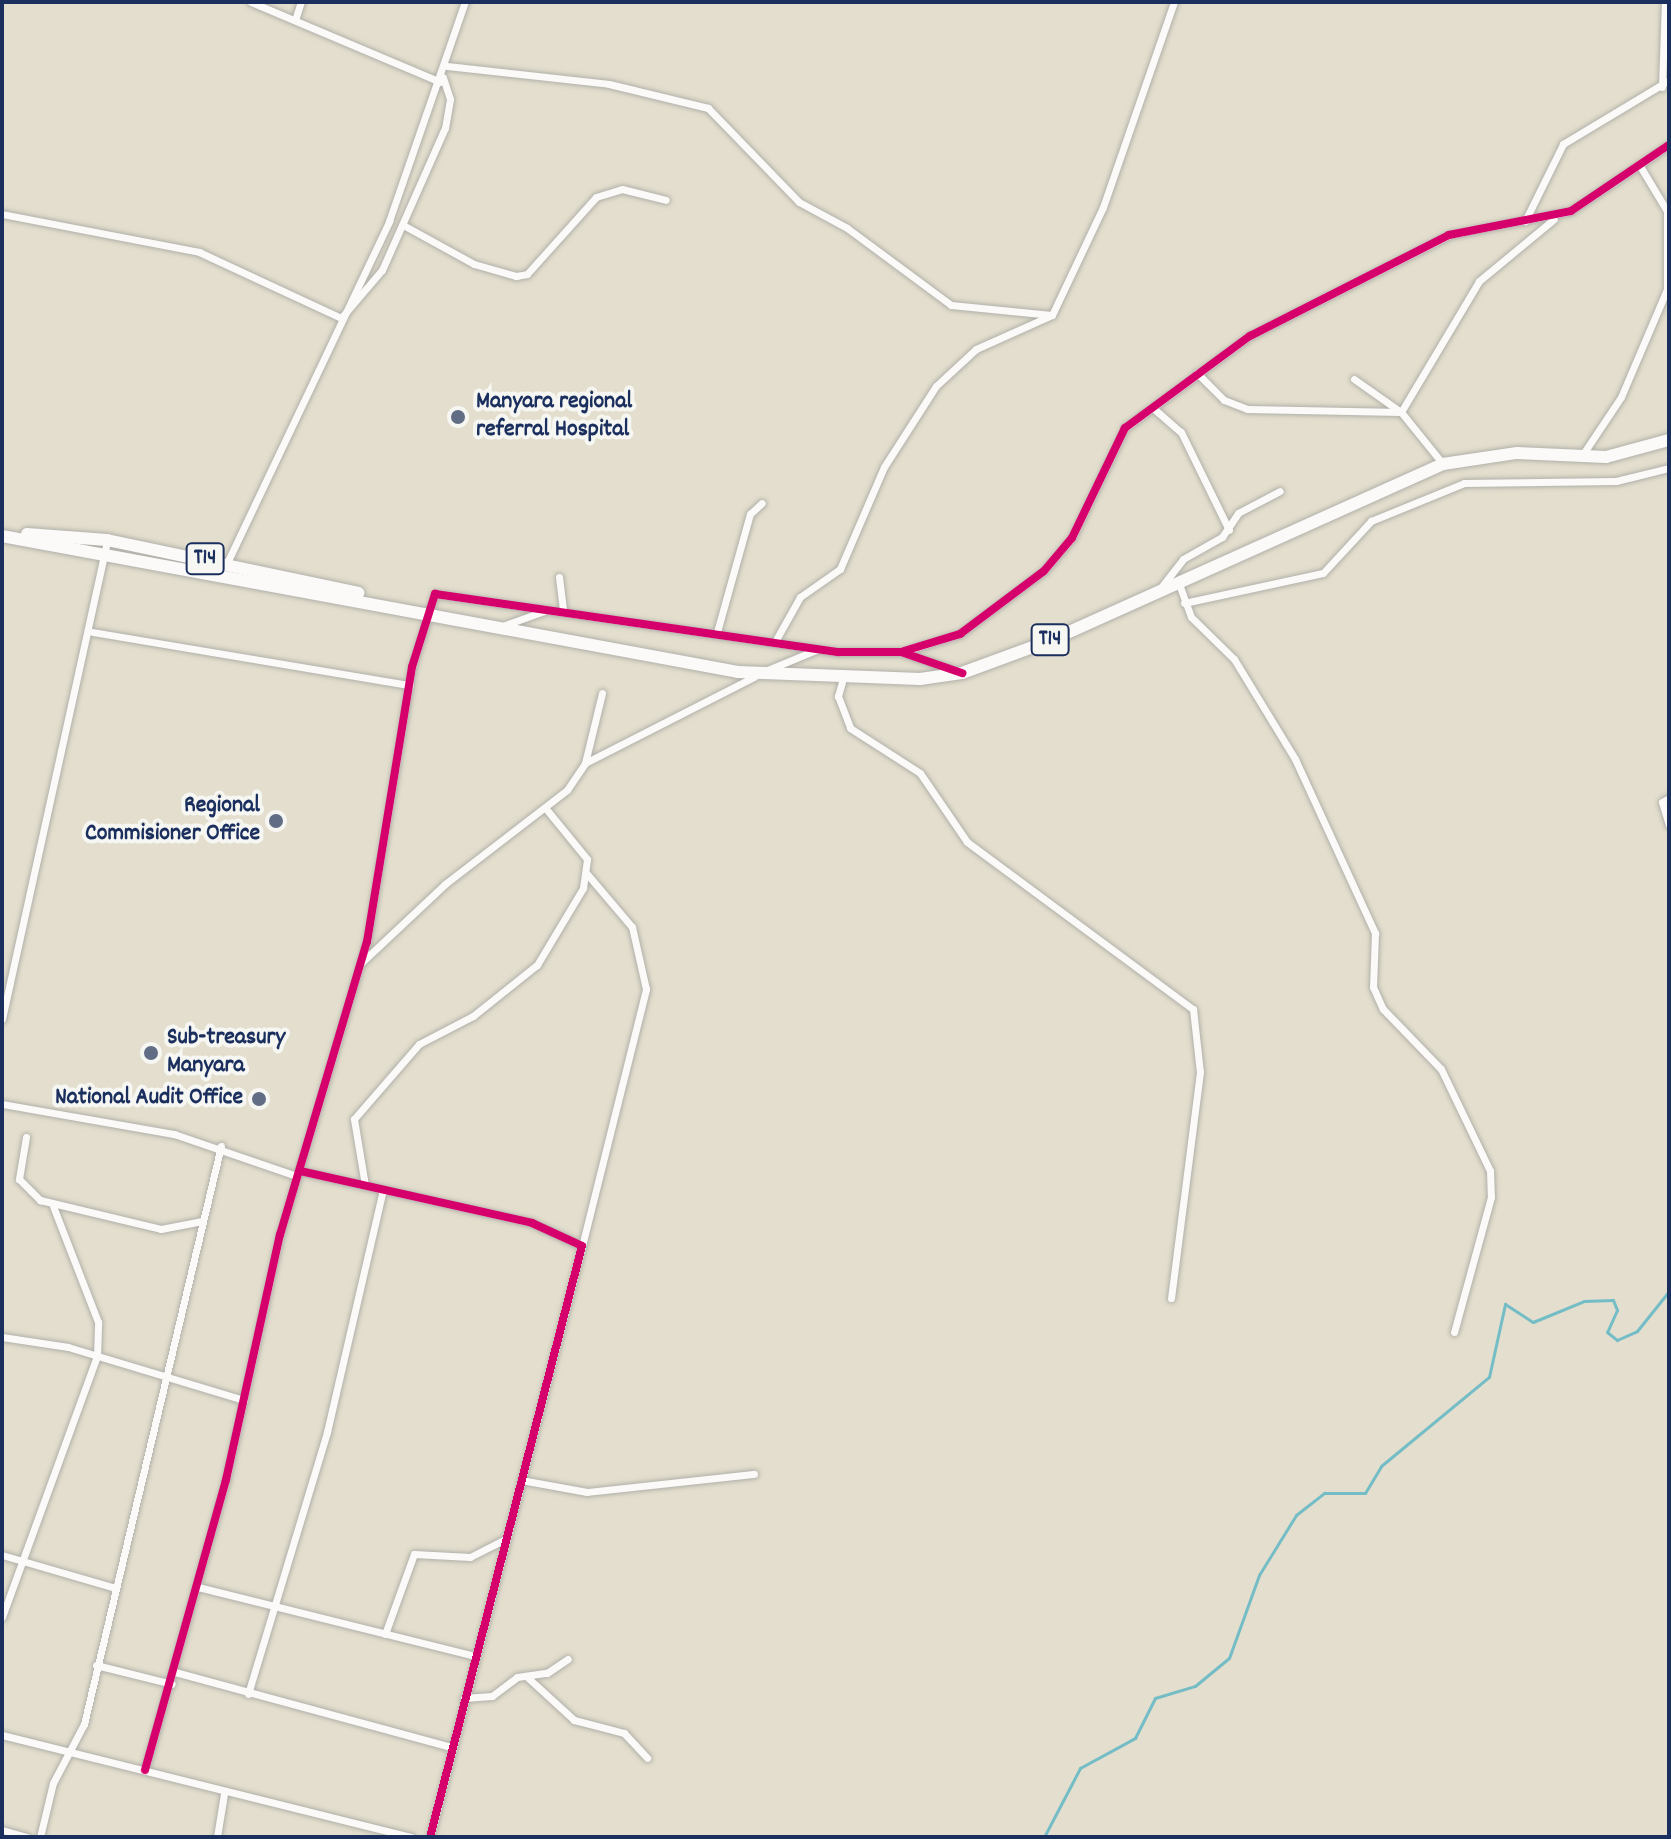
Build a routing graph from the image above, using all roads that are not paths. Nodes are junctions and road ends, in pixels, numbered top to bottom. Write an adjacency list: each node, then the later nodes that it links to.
1 (251, 2): 6 (street)
2 (301, 2): 6 (street)
3 (465, 2): 7 (street)
4 (1174, 2): 18 (street)
5 (1665, 2): 10 (street)
6 (295, 20): 8 (street)
7 (447, 66): 8 (street); 18 (street)
8 (441, 80): 17 (street); 19 (street)
9 (1669, 80): 10 (street)
10 (1662, 87): 16 (street)
11 (1669, 145): 12 (street)
12 (1640, 166): 15 (street); 25 (street)
13 (666, 200): 17 (street)
14 (2, 214): 19 (street)
15 (1557, 217): 16 (street); 23 (street)
16 (1525, 221): 20 (street)
17 (403, 225): 19 (street)
18 (1052, 315): 45 (street)
19 (341, 318): 34 (street)
20 (1197, 373): 22 (street); 23 (street)
21 (1354, 379): 23 (street)
22 (1153, 408): 30 (street); 47 (street)
23 (1401, 412): 26 (street)
24 (1669, 440): 25 (highway, T14)
25 (1581, 457): 26 (highway, T14)
26 (1443, 464): 36 (highway, T14)
27 (1669, 468): 38 (street)
28 (1280, 491): 30 (street)
29 (762, 503): 44 (street)
30 (1229, 530): 37 (street)
31 (2, 534): 32 (highway, T14); 33 (highway, T14)
32 (107, 540): 33 (street); 34 (highway, T14)
33 (103, 558): 34 (highway, T14); 43 (street)
34 (224, 570): 40 (highway, T14)
35 (559, 577): 41 (street)
36 (1179, 584): 37 (highway, T14); 38 (street)
37 (1156, 595): 48 (highway, T14)
38 (1184, 603): 70 (street)
39 (546, 610): 40 (street); 41 (street); 42 (street)
40 (431, 611): 42 (highway, T14); 51 (street)
41 (563, 612): 44 (street)
42 (505, 625): 49 (highway, T14)
43 (92, 632): 51 (street); 59 (street)
44 (717, 632): 45 (street)
45 (777, 638): 46 (street)
46 (818, 649): 47 (street); 49 (street)
47 (901, 652): 48 (street)
48 (962, 673): 50 (highway, T14)
49 (758, 675): 50 (highway, T14); 53 (street)
50 (842, 682): 69 (street)
51 (410, 685): 58 (street)
52 (602, 693): 53 (street)
53 (585, 763): 55 (street)
54 (1669, 798): 56 (street)
55 (547, 810): 57 (street); 58 (street)
56 (1669, 825)
57 (587, 874): 64 (street); 68 (street)
58 (360, 964): 63 (street)
59 (2, 1019)
60 (2, 1104): 62 (street)
61 (26, 1137): 66 (street)
62 (221, 1146): 63 (street); 67 (street)
63 (298, 1173): 64 (street); 74 (street)
64 (365, 1185): 65 (street)
65 (383, 1189): 68 (street); 82 (street)
66 (53, 1206): 67 (street); 72 (street)
67 (202, 1221): 73 (street)
68 (582, 1246): 76 (street)
69 (1171, 1298)
70 (1454, 1332)
71 (2, 1337): 72 (street)
72 (97, 1356): 73 (street); 79 (street)
73 (161, 1380): 74 (street); 80 (street)
74 (244, 1400): 81 (street)
75 (754, 1474): 76 (street)
76 (521, 1480): 77 (street)
77 (505, 1539): 84 (street); 85 (street)
78 (2, 1555): 79 (street)
79 (24, 1559): 80 (street); 83 (street)
80 (112, 1587): 87 (street)
81 (198, 1587): 82 (street); 88 (street)
82 (277, 1607): 84 (street); 91 (street)
83 (2, 1617)
84 (385, 1634): 85 (street)
85 (474, 1656): 92 (street)
86 (568, 1659): 89 (street)
87 (96, 1665): 90 (street); 95 (street)
88 (175, 1672): 90 (street); 91 (street)
89 (526, 1676): 92 (street); 96 (street)
90 (172, 1684): 97 (street)
91 (248, 1694): 94 (street)
92 (464, 1698): 94 (street)
93 (2, 1735): 95 (street)
94 (452, 1747): 104 (street)
95 (72, 1752): 97 (street); 101 (street)
96 (647, 1758)
97 (145, 1770): 98 (street)
98 (224, 1794): 102 (street); 103 (street)
99 (2, 1830): 100 (street)
100 (27, 1837)
101 (40, 1837)
102 (217, 1837)
103 (411, 1837)
104 (430, 1837)

